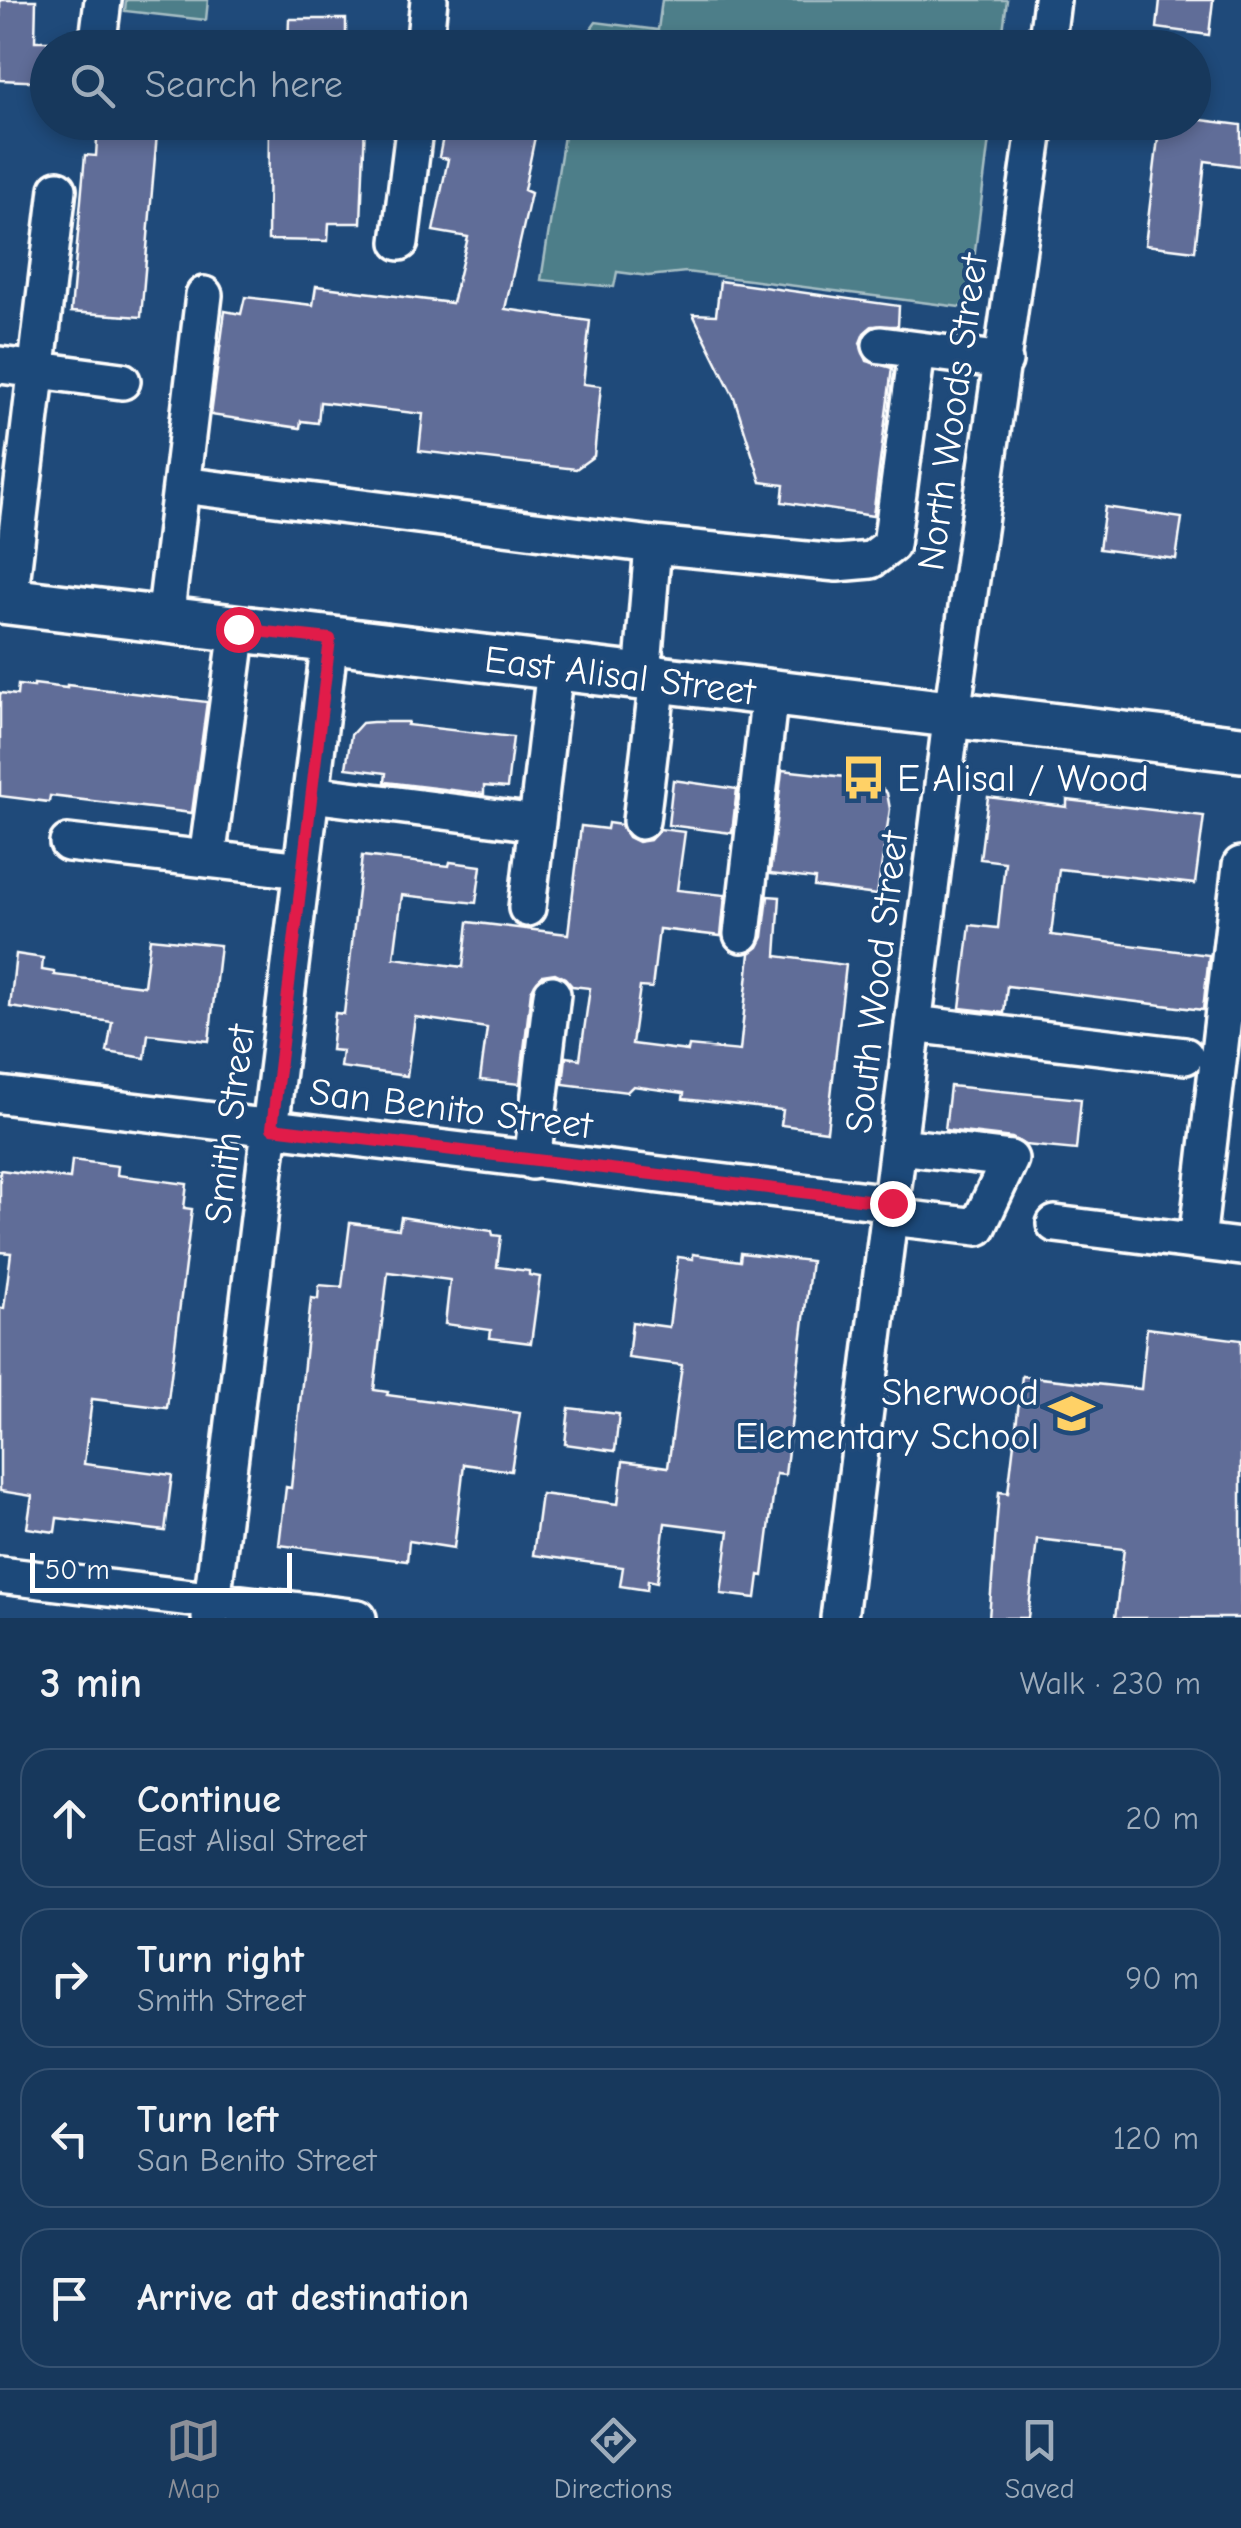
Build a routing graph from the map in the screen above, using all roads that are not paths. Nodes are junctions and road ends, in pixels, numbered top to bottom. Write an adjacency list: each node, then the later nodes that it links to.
1 (103, 0): 4 (street)
2 (430, 0): 5 (street)
3 (1052, 0): 6 (street)
4 (99, 30)
5 (426, 30)
6 (1048, 30)
7 (413, 140): 10 (street)
8 (1034, 140): 14 (street, North Woods Street)
9 (58, 189): 16 (street)
10 (400, 242)
11 (204, 295): 18 (street)
12 (881, 345): 13 (street)
13 (917, 350): 14 (street); 19 (street)
14 (1004, 361): 27 (street, North Woods Street)
15 (0, 365): 16 (street)
16 (38, 370): 17 (street); 20 (street)
17 (122, 381)
18 (182, 485): 19 (street); 21 (street)
19 (653, 545): 25 (street)
20 (4, 600): 21 (main road, East Alisal Street)
21 (166, 620): 22 (main road, East Alisal Street)
22 (238, 629): 23 (main road, East Alisal Street); 33 (street)
23 (330, 639): 24 (main road, East Alisal Street); 29 (street, Smith Street)
24 (555, 668): 25 (main road, East Alisal Street); 31 (street)
25 (650, 679): 26 (main road, East Alisal Street); 30 (street)
26 (770, 692): 27 (main road, East Alisal Street); 37 (street)
27 (952, 713): 28 (main road, East Alisal Street); 39 (street, South Wood Street)
28 (1241, 748)
29 (311, 794): 31 (street); 35 (street, Smith Street)
30 (641, 821)
31 (537, 823): 36 (street)
32 (68, 842): 33 (street)
33 (207, 860): 35 (street)
34 (1241, 865): 47 (street)
35 (302, 870): 42 (street, Smith Street)
36 (527, 908)
37 (742, 934)
38 (552, 994): 44 (street)
39 (913, 1024): 40 (street); 43 (street, South Wood Street)
40 (1185, 1056)
41 (0, 1094): 42 (street, San Benito Street)
42 (272, 1128): 44 (street, San Benito Street); 50 (street, Smith Street)
43 (899, 1146): 45 (street, South Wood Street); 45 (street, San Benito Street)
44 (532, 1162): 45 (street, San Benito Street)
45 (892, 1210): 52 (street, South Wood Street)
46 (1055, 1224): 47 (street)
47 (1197, 1241): 48 (street)
48 (1241, 1246)
49 (0, 1574): 50 (street)
50 (211, 1609): 51 (street)
51 (358, 1618)
52 (839, 1618)

